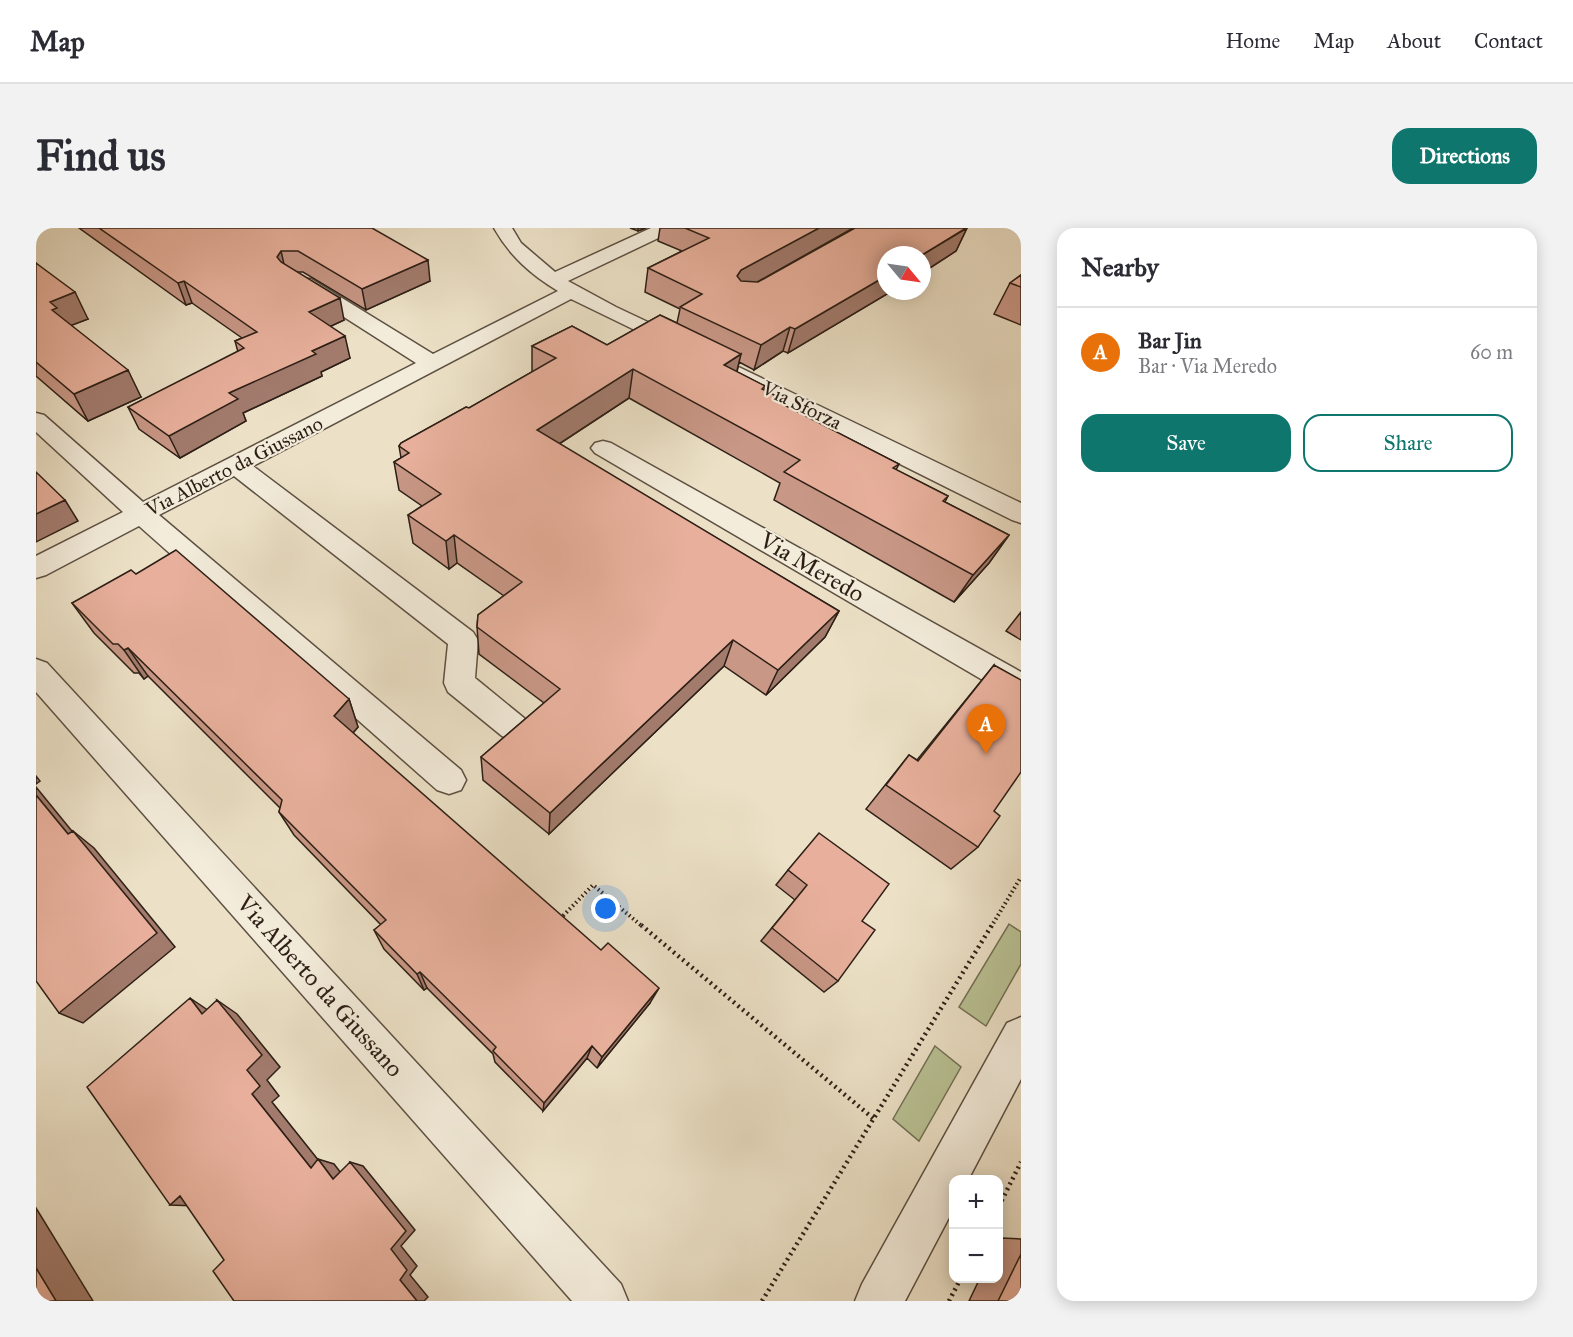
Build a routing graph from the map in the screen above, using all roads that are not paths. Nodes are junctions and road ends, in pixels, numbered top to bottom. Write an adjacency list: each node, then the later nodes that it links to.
1 (503, 228): 6 (street, Via Sforza)
2 (665, 228): 4 (street, Via Alberto da Giussano)
3 (612, 233): 4 (street)
4 (633, 243): 6 (street, Via Alberto da Giussano)
5 (295, 278): 7 (street)
6 (563, 286): 7 (street, Via Alberto da Giussano); 12 (street, Via Sforza)
7 (432, 363): 10 (street, Via Alberto da Giussano)
8 (36, 420): 11 (street)
9 (603, 447): 15 (street, Via Meredo)
10 (235, 465): 11 (street, Via Alberto da Giussano); 16 (street)
11 (141, 514): 13 (street, Via Alberto da Giussano); 17 (street)
12 (1021, 514)
13 (36, 568)
14 (36, 671): 19 (street, Via Alberto da Giussano)
15 (1021, 687)
16 (513, 727)
17 (449, 780)
18 (1021, 1036): 20 (street)
19 (604, 1301)
20 (879, 1301)

